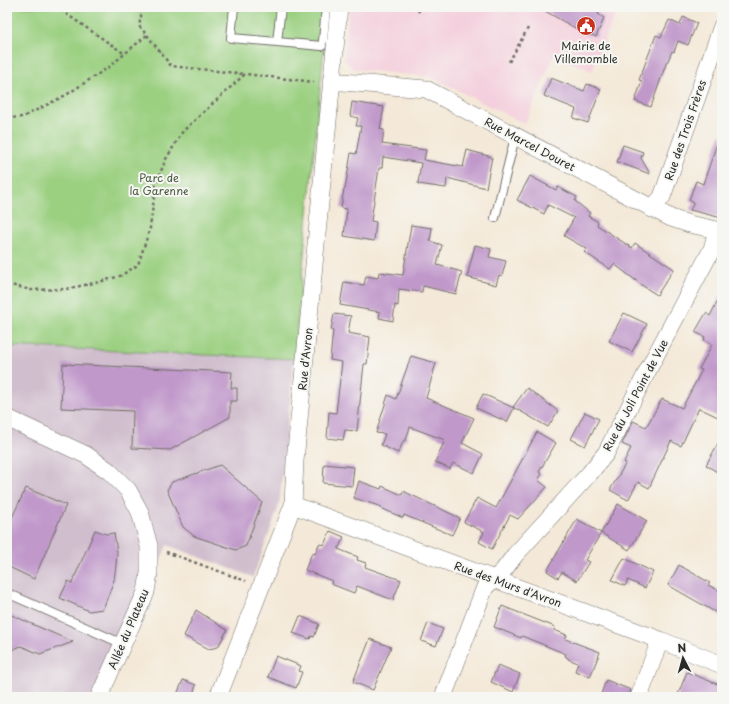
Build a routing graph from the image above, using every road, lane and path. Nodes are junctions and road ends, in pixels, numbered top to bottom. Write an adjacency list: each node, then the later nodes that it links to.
1 (56, 7): 13 (path)
2 (143, 7): 11 (path)
3 (234, 7): 12 (lane)
4 (280, 7): 12 (lane)
5 (326, 7): 12 (lane)
6 (339, 7): 16 (street, Rue d'Avron)
7 (421, 7): 8 (path)
8 (418, 12)
9 (722, 26): 19 (street, Rue des Trois Frères)
10 (528, 28): 14 (path)
11 (147, 35): 13 (path); 15 (path)
12 (277, 42)
13 (125, 54): 17 (path)
14 (509, 62)
15 (246, 74): 16 (path); 22 (path)
16 (331, 82): 18 (street, Rue Marcel Douret); 24 (street, Rue d'Avron)
17 (7, 118)
18 (515, 136): 19 (street, Rue Marcel Douret); 20 (lane)
19 (652, 209): 21 (street, Rue Marcel Douret)
20 (495, 218)
21 (719, 231): 26 (street, Rue du Joli Point de Vue)
22 (7, 284)
23 (7, 418): 25 (street, Allée du Plateau)
24 (293, 505): 26 (street, Rue des Murs d'Avron); 27 (street, Rue d'Avron)
25 (149, 546): 27 (path); 30 (street, Allée du Plateau)
26 (493, 579): 29 (street, Rue des Murs d'Avron); 34 (street, Rue du Joli Point de Vue)
27 (261, 588): 33 (street, Rue d'Avron)
28 (7, 593): 30 (lane)
29 (660, 640): 31 (street, Rue des Murs d'Avron); 35 (street)
30 (123, 644): 32 (street, Allée du Plateau)
31 (722, 665)
32 (99, 697)
33 (218, 697)
34 (443, 697)
35 (638, 697)

